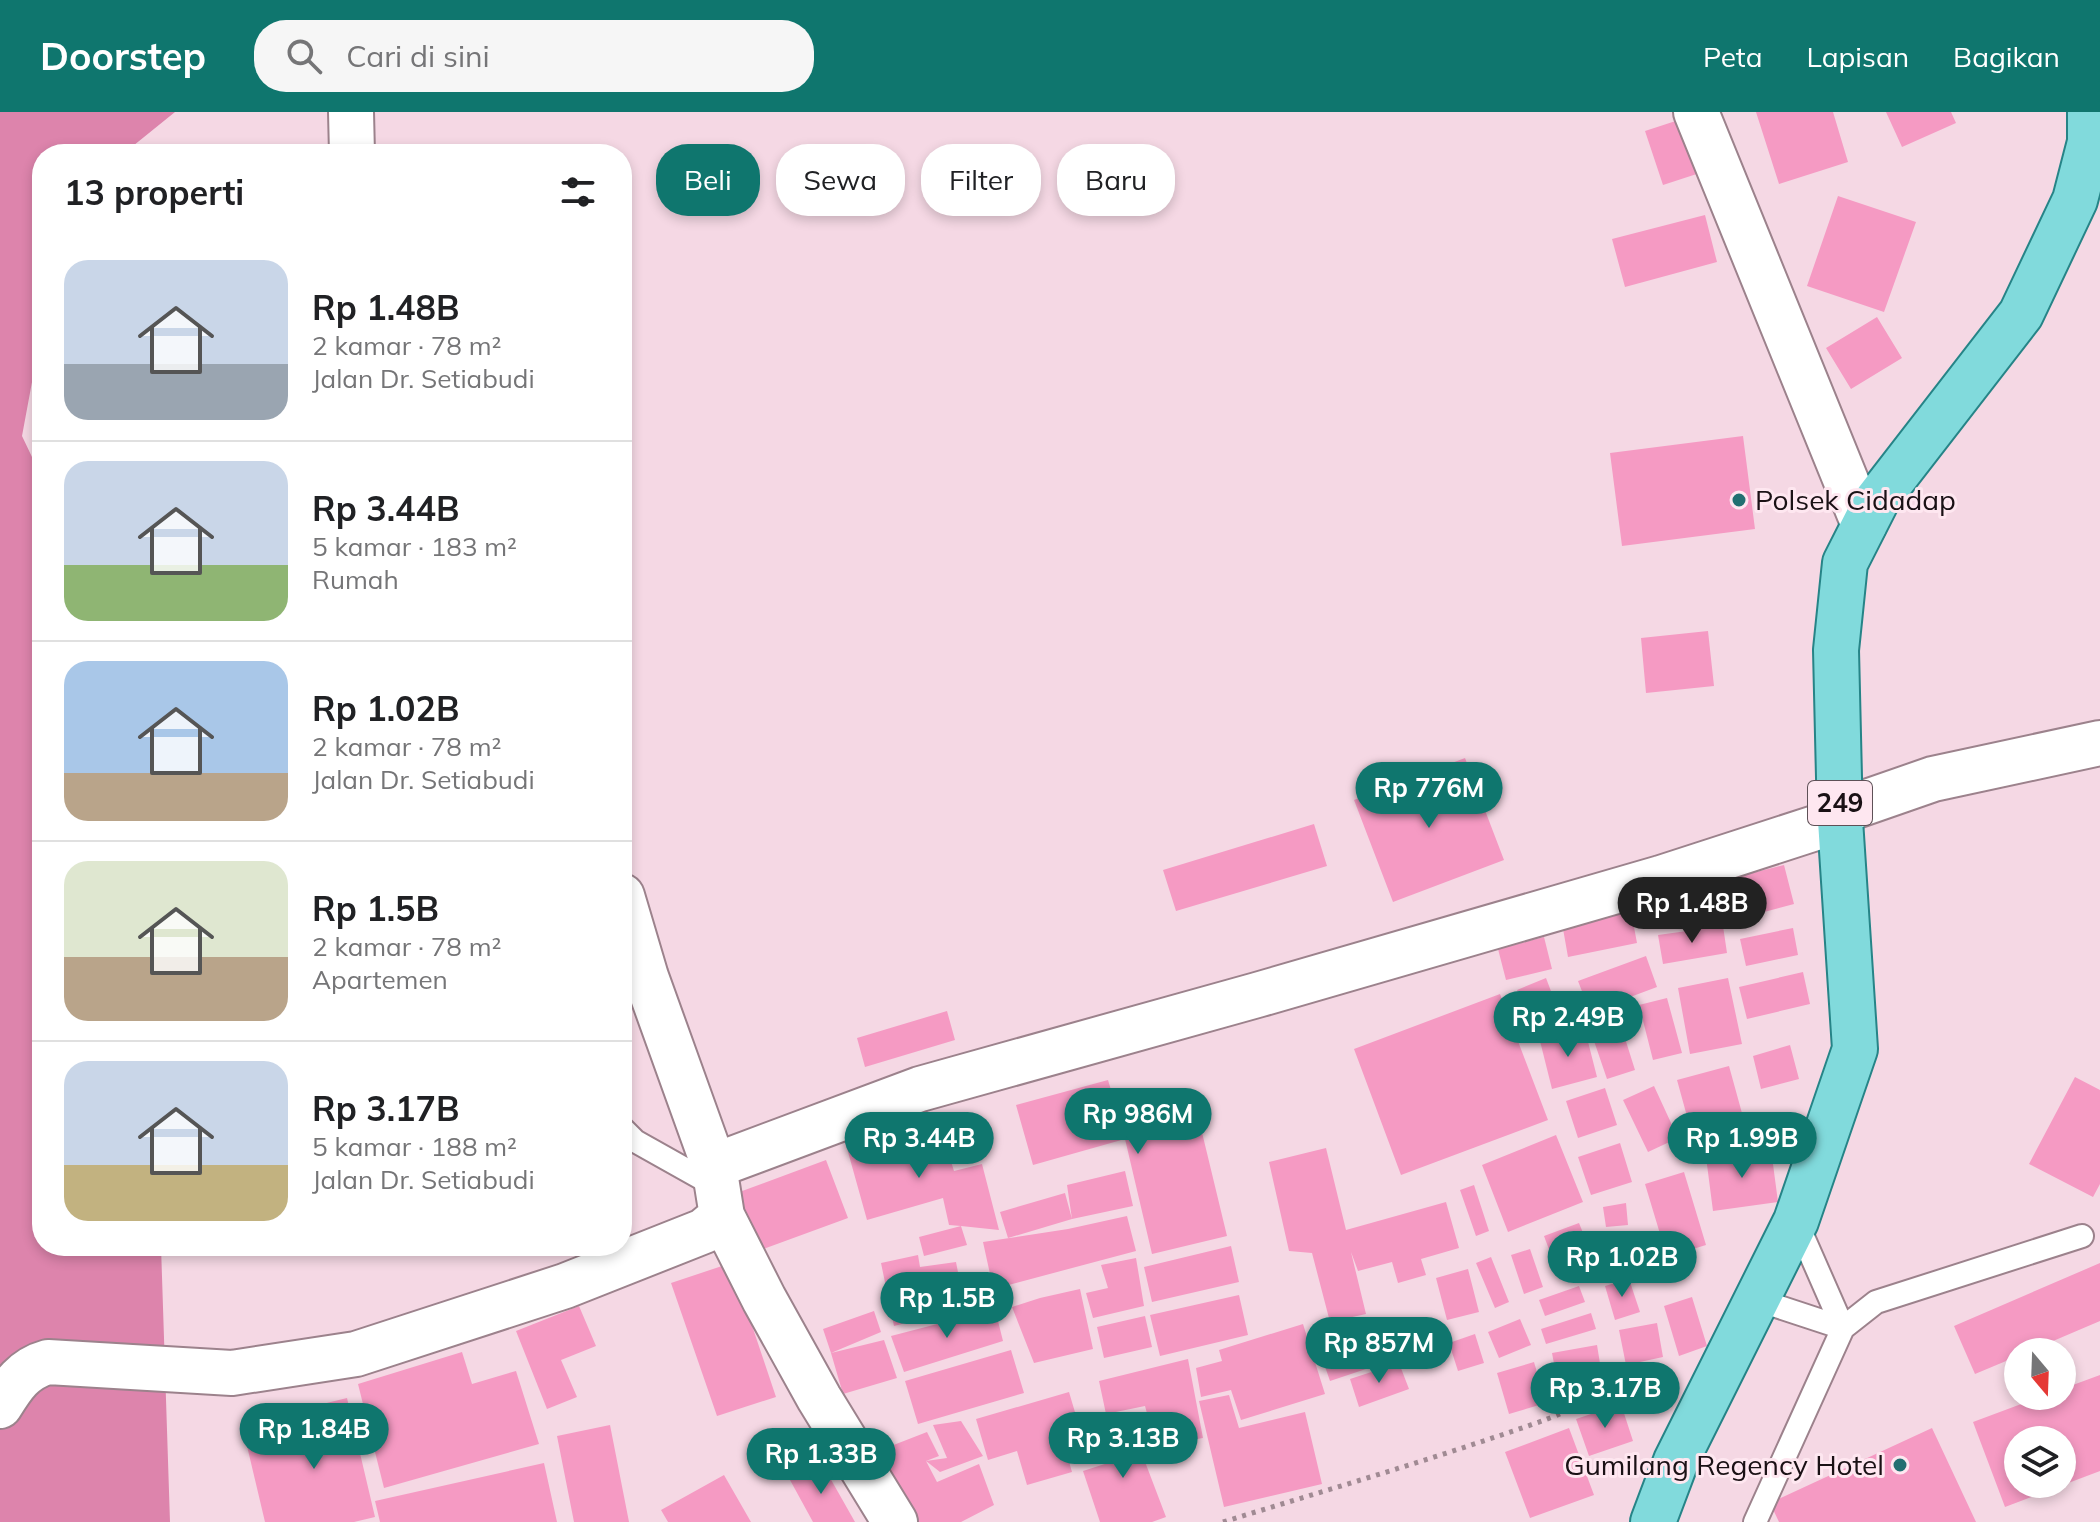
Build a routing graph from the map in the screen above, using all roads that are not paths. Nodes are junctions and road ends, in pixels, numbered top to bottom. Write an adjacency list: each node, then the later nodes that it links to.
1 (351, 112): 4 (street)
2 (1696, 112): 5 (street)
3 (2090, 112): 5 (main road, 249)
4 (352, 144)
5 (1864, 525): 7 (main road, 249)
6 (2100, 743): 7 (street)
7 (1840, 816): 10 (street); 11 (main road, 249)
8 (632, 930): 10 (street)
9 (632, 1138): 10 (lane)
10 (718, 1190): 15 (street); 16 (street)
11 (1796, 1221): 13 (main road, 249); 14 (lane)
12 (2082, 1236): 14 (lane)
13 (1758, 1300): 14 (lane); 17 (main road, 249)
14 (1843, 1328): 18 (lane)
15 (0, 1406)
16 (895, 1522)
17 (1653, 1522)
18 (1755, 1522)

